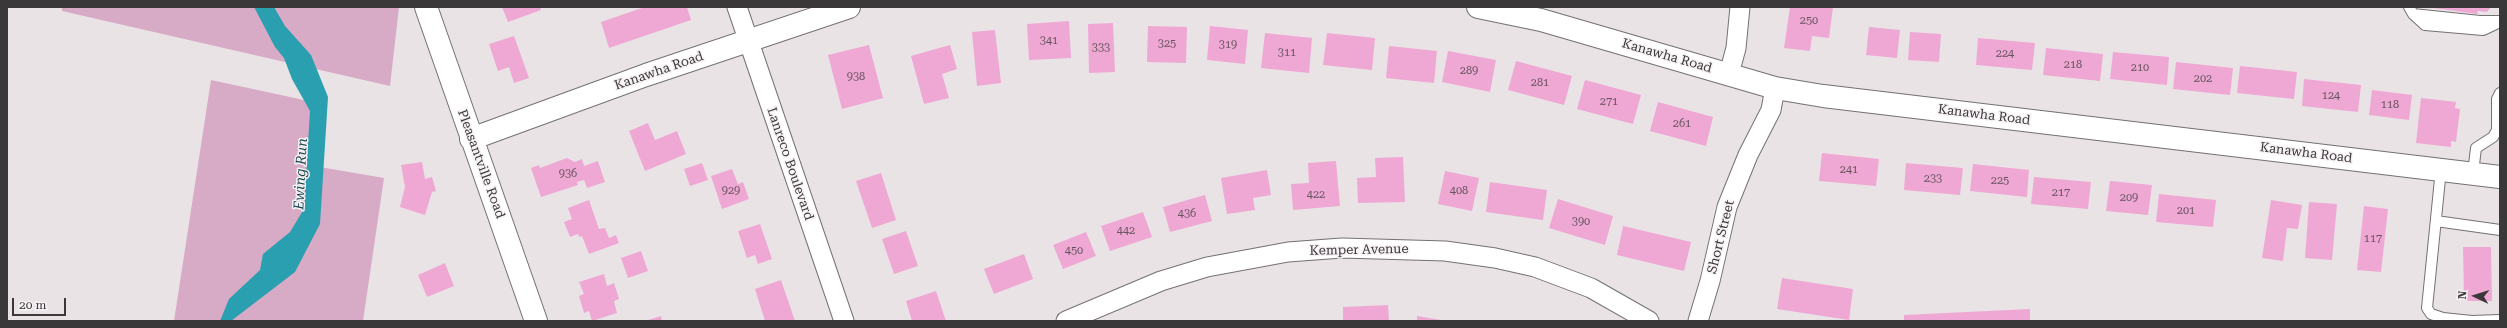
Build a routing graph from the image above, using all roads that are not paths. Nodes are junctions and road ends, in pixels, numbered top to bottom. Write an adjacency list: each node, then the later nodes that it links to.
1 (426, 7): 12 (street, Pleasantville Road)
2 (737, 7): 8 (street, Lanreco Boulevard)
3 (849, 7): 8 (street, Kanawha Road)
4 (1478, 7): 9 (street, Kanawha Road)
5 (1740, 7): 9 (street)
6 (2411, 11): 7 (lane)
7 (2500, 21)
8 (748, 41): 12 (street, Kanawha Road); 20 (street, Lanreco Boulevard)
9 (1729, 74): 10 (street, Kanawha Road)
10 (1776, 88): 13 (street, Kanawha Road); 23 (street, Short Street)
11 (2500, 93): 14 (lane)
12 (471, 139): 19 (street, Pleasantville Road)
13 (2441, 170): 14 (street, Kanawha Road); 16 (lane)
14 (2473, 173): 15 (street, Kanawha Road)
15 (2500, 176)
16 (2436, 221): 17 (lane); 18 (lane)
17 (2500, 230)
18 (2500, 320)
19 (536, 321)
20 (844, 321)
21 (1066, 321): 22 (street, Kemper Avenue)
22 (1649, 321)
23 (1698, 321)

